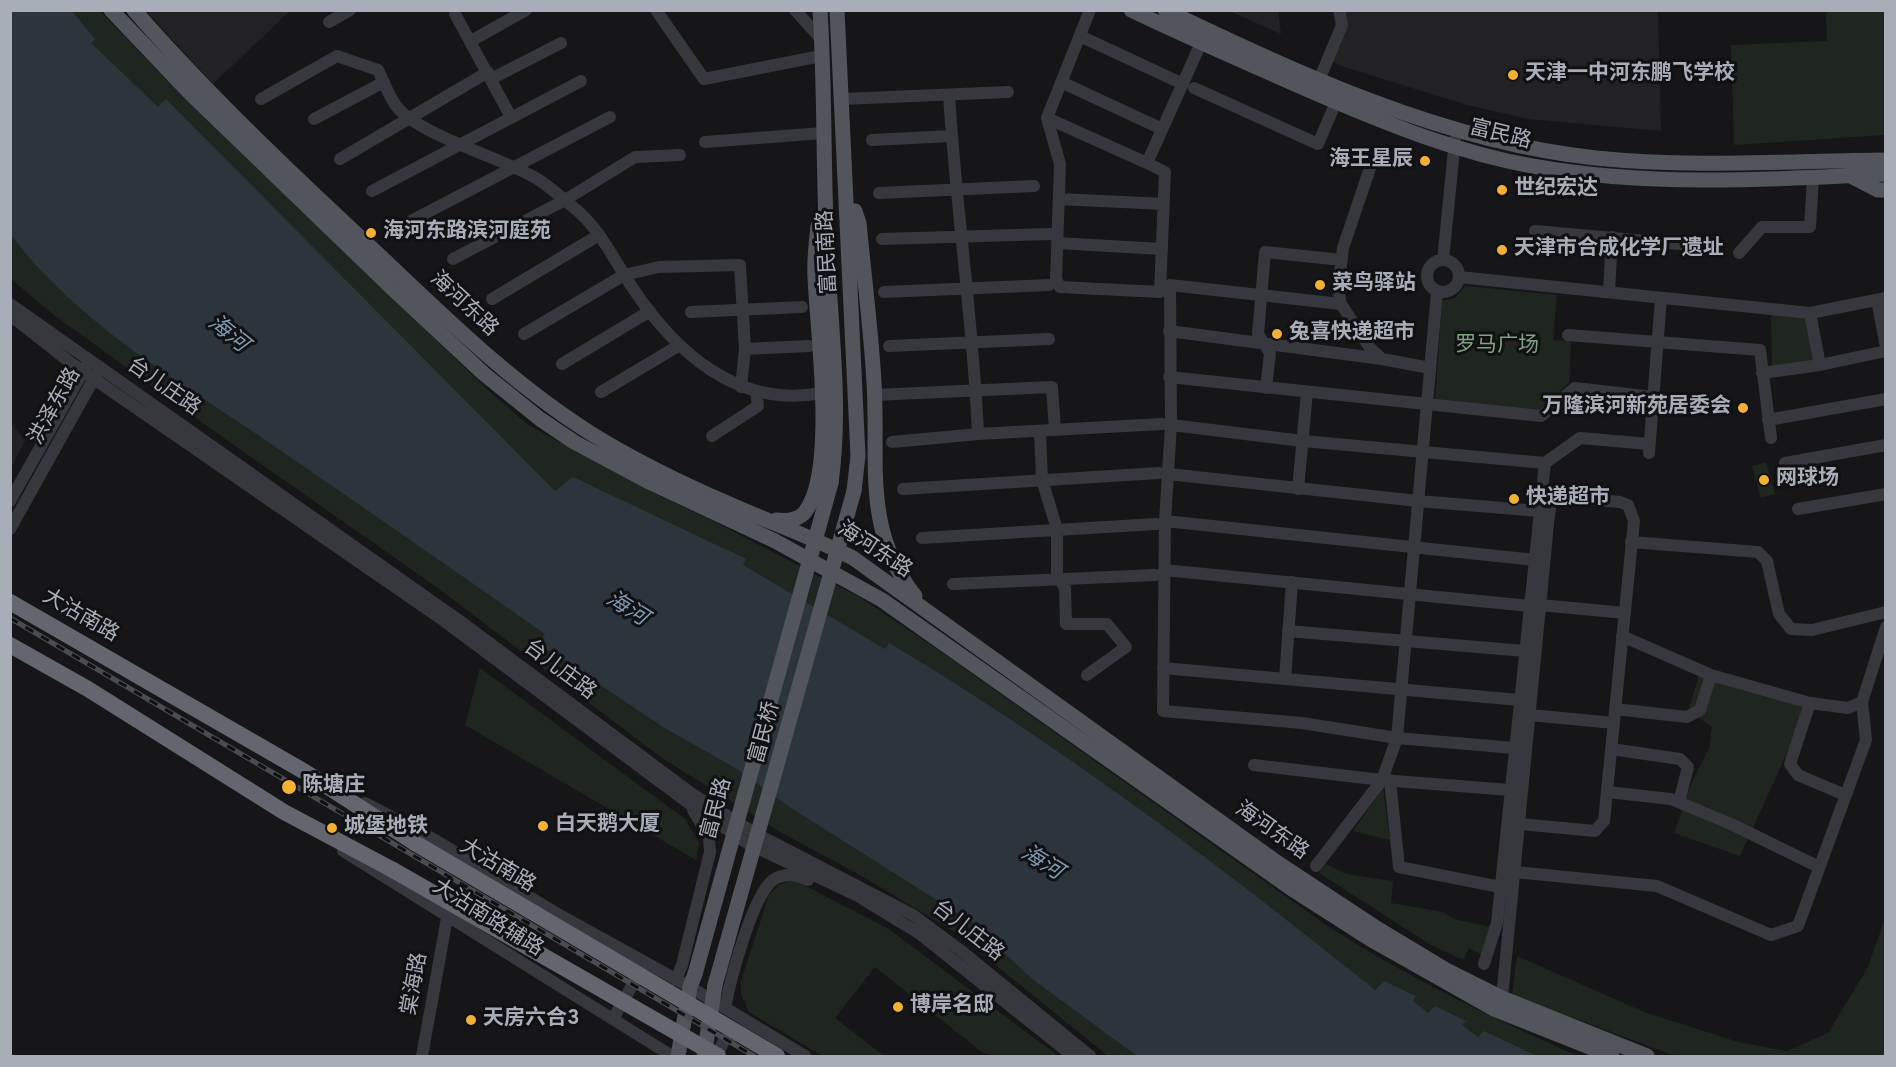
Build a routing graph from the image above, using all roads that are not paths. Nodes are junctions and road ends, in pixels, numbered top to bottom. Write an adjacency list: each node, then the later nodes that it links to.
1 (111, 10): 222 (main road, 海河东路)
2 (134, 10): 152 (main road, 海河东路)
3 (350, 10): 14 (street)
4 (526, 10): 17 (street)
5 (656, 10): 20 (street)
6 (795, 10): 16 (street)
7 (820, 10): 16 (main road, 富民南路)
8 (837, 10): 30 (main road, 富民南路)
9 (1090, 10): 15 (street)
10 (1131, 10): 19 (main road, 富民路)
11 (1165, 10): 22 (main road, 富民路)
12 (1340, 10): 22 (street)
13 (455, 14): 17 (street)
14 (329, 22)
15 (1080, 36): 25 (street); 26 (street)
16 (821, 39): 20 (main road, 富民南路)
17 (471, 41): 21 (street)
18 (561, 43): 21 (street)
19 (1201, 43): 26 (street); 31 (main road, 富民路)
20 (821, 56): 39 (main road, 富民南路)
21 (489, 75): 32 (street); 34 (street)
22 (1320, 78): 38 (main road, 富民路)
23 (580, 81): 32 (street)
24 (384, 82): 29 (street); 34 (street); 36 (street)
25 (1061, 82): 35 (street); 37 (street)
26 (1188, 86): 31 (street); 37 (street)
27 (1008, 92): 28 (street)
28 (949, 94): 30 (street); 40 (street)
29 (261, 99)
30 (842, 99): 57 (main road, 富民南路)
31 (1336, 102): 44 (main road, 富民路)
32 (511, 117): 43 (street)
33 (610, 117): 51 (street)
34 (410, 118): 43 (street); 47 (street)
35 (1047, 118): 50 (street); 63 (street)
36 (314, 119)
37 (1162, 129): 50 (street)
38 (1458, 131): 44 (street); 48 (main road, 富民路)
39 (823, 133): 42 (street); 61 (main road, 富民南路)
40 (951, 136): 41 (street); 58 (street)
41 (872, 141)
42 (705, 142)
43 (460, 143): 51 (street); 60 (street)
44 (1453, 147): 55 (main road, 富民路); 78 (street)
45 (1886, 150): 48 (main road)
46 (680, 155): 64 (street)
47 (340, 159)
48 (1846, 160): 49 (main road, 富民路)
49 (1886, 160)
50 (1147, 163): 65 (street)
51 (514, 168): 64 (street); 66 (street)
52 (1370, 168): 77 (street)
53 (1886, 174): 54 (main road, 富民路)
54 (1851, 176): 55 (main road, 富民路); 59 (main road)
55 (1813, 177): 75 (street)
56 (1034, 186): 58 (street)
57 (847, 189): 124 (main road); 146 (main road, 富民南路)
58 (955, 189): 62 (street); 70 (street)
59 (1886, 190)
60 (372, 191)
61 (826, 192): 123 (main road); 143 (main road, 富民南路)
62 (879, 193)
63 (1059, 199): 65 (street); 72 (street)
64 (565, 200): 68 (street); 76 (street)
65 (1164, 204): 74 (street)
66 (405, 224)
67 (1535, 231): 69 (street)
68 (599, 236): 79 (street); 88 (street)
69 (1612, 237): 73 (street); 85 (street)
70 (961, 238): 71 (street); 72 (street); 82 (street)
71 (882, 239)
72 (1053, 239): 74 (street); 74 (street)
73 (1691, 245)
74 (1162, 249)
75 (1739, 253)
76 (453, 259)
77 (1342, 260): 86 (street); 90 (street)
78 (1443, 260): 80 (street); 84 (street)
79 (624, 275): 93 (street); 94 (street); 99 (street)
80 (1459, 277): 84 (street); 85 (street)
81 (1049, 285): 82 (street)
82 (967, 290): 83 (street); 103 (street)
83 (884, 292)
84 (1437, 292): 113 (street)
85 (1609, 292): 87 (street)
86 (1261, 294): 90 (street); 98 (street); 102 (street)
87 (1661, 298): 96 (street); 104 (street)
88 (492, 299)
89 (1881, 299): 96 (street); 109 (street)
90 (1341, 303): 110 (street)
91 (10, 304): 114 (street, 台儿庄路)
92 (802, 307): 93 (street)
93 (743, 310): 95 (street); 108 (street)
94 (651, 311): 105 (street); 111 (street)
95 (691, 312)
96 (1810, 313): 112 (street)
97 (10, 315): 114 (street, 台儿庄路)
98 (1169, 331): 102 (street); 116 (street)
99 (524, 334)
100 (1568, 335): 104 (street)
101 (1049, 339): 103 (street)
102 (1263, 342): 110 (street); 118 (street)
103 (973, 343): 107 (street); 119 (street)
104 (1658, 343): 115 (street); 125 (street)
105 (678, 346): 117 (street); 120 (street)
106 (809, 346): 108 (street)
107 (889, 346)
108 (745, 348): 117 (street)
109 (1886, 349): 112 (street)
110 (1382, 359): 113 (street)
111 (562, 364)
112 (1820, 365): 115 (street)
113 (1430, 368): 127 (street)
114 (92, 369): 148 (street, 洪泽东路); 154 (street, 洪泽东路); 196 (street, 台儿庄路); 221 (street, 台儿庄路)
115 (1762, 373): 128 (street)
116 (1169, 378): 118 (street); 129 (street)
117 (741, 387): 121 (street)
118 (1266, 388): 122 (street)
119 (976, 389): 124 (street); 131 (street); 132 (street)
120 (601, 392)
121 (756, 392): 123 (street); 133 (street)
122 (1307, 392): 127 (street); 135 (street)
123 (821, 393): 152 (main road)
124 (874, 394): 168 (main road)
125 (1653, 397): 127 (street); 139 (street)
126 (1886, 399): 128 (street)
127 (1427, 405): 138 (street)
128 (1768, 420): 134 (street)
129 (1166, 425): 131 (street); 135 (street); 141 (street)
130 (1040, 430): 131 (street); 132 (street); 142 (street)
131 (1055, 430)
132 (978, 434): 136 (street)
133 (712, 436)
134 (1771, 438)
135 (1303, 441): 138 (street); 145 (street)
136 (892, 442)
137 (1886, 445): 140 (street)
138 (1423, 452): 139 (street); 149 (street)
139 (1545, 463): 151 (street)
140 (1785, 464)
141 (1164, 473): 142 (street); 145 (street); 153 (street)
142 (1042, 480): 144 (street); 155 (street)
143 (831, 483): 208 (main road, 富民路, bridge)
144 (903, 489)
145 (1298, 489): 149 (street)
146 (854, 491): 210 (main road, 富民桥, bridge)
147 (1886, 494): 150 (street)
148 (10, 501)
149 (1418, 501): 151 (street); 158 (street)
150 (1798, 509)
151 (1539, 511): 159 (street)
152 (764, 518): 168 (main road, 海河东路)
153 (1160, 522): 155 (street); 158 (street); 160 (street)
154 (10, 529)
155 (1057, 529): 156 (street); 161 (street)
156 (922, 538)
157 (1631, 542): 166 (street); 167 (street); 169 (street)
158 (1414, 549): 159 (street); 164 (street)
159 (1535, 560): 166 (street)
160 (1160, 572): 161 (street); 162 (street); 176 (street)
161 (1060, 580): 163 (street); 177 (street)
162 (1292, 582): 164 (street); 171 (street)
163 (953, 584)
164 (1410, 595): 166 (street); 173 (street)
165 (10, 602): 191 (highway, 大沽南路)
166 (1535, 606): 169 (street); 175 (street); 185 (street)
167 (1886, 612)
168 (927, 613): 209 (main road, 海河东路)
169 (1624, 613): 172 (street)
170 (1886, 627): 182 (street)
171 (1288, 631): 173 (street); 179 (street)
172 (1623, 636): 178 (street); 184 (street)
173 (1406, 641): 175 (street); 180 (street)
174 (10, 645): 198 (highway)
175 (1525, 651): 181 (street)
176 (1162, 668): 179 (street); 187 (street)
177 (1087, 675)
178 (1711, 675): 183 (street); 184 (street)
179 (1285, 679): 180 (street)
180 (1401, 689): 181 (street); 187 (street)
181 (1519, 700): 188 (street)
182 (1862, 702): 183 (street); 195 (street)
183 (1810, 703): 195 (street)
184 (1615, 709): 186 (street)
185 (1530, 715): 186 (street); 199 (street)
186 (1614, 723): 189 (street)
187 (1397, 738): 188 (street); 192 (street)
188 (1514, 748): 193 (street)
189 (1611, 749): 194 (street); 197 (street)
190 (1254, 765): 192 (street)
191 (305, 772): 206 (street, 大沽南路辅路); 218 (highway, 大沽南路, bridge)
192 (1386, 780): 193 (street); 200 (street); 203 (street)
193 (1510, 790): 203 (street)
194 (1607, 792): 197 (street); 199 (street)
195 (1845, 795): 201 (street)
196 (687, 802): 205 (street, 台儿庄路); 208 (street)
197 (1679, 802): 201 (street)
198 (284, 812): 204 (street, 大沽南路辅路); 217 (highway, bridge)
199 (1520, 824): 202 (street)
200 (1316, 866)
201 (1819, 867): 202 (street)
202 (1515, 872): 209 (street)
203 (1500, 887): 207 (street)
204 (447, 918): 211 (street, 大沽南路辅路); 213 (street, 棠海路)
205 (921, 934): 210 (street); 220 (street, 台儿庄路)
206 (645, 963): 208 (street, 大沽南路辅路); 211 (street)
207 (1484, 964)
208 (687, 980): 210 (street, 大沽南路辅路); 215 (main road, 富民路)
209 (1502, 998): 223 (main road, 海河东路)
210 (719, 1005): 212 (street); 216 (main road, 富民桥)
211 (613, 1018): 214 (street, 大沽南路辅路)
212 (763, 1032): 217 (street); 219 (street)
213 (422, 1056)
214 (672, 1056)
215 (678, 1056)
216 (704, 1056)
217 (717, 1056)
218 (777, 1056)
219 (805, 1056)
220 (1073, 1056)
221 (1090, 1056)
222 (1612, 1056)
223 (1647, 1056)

